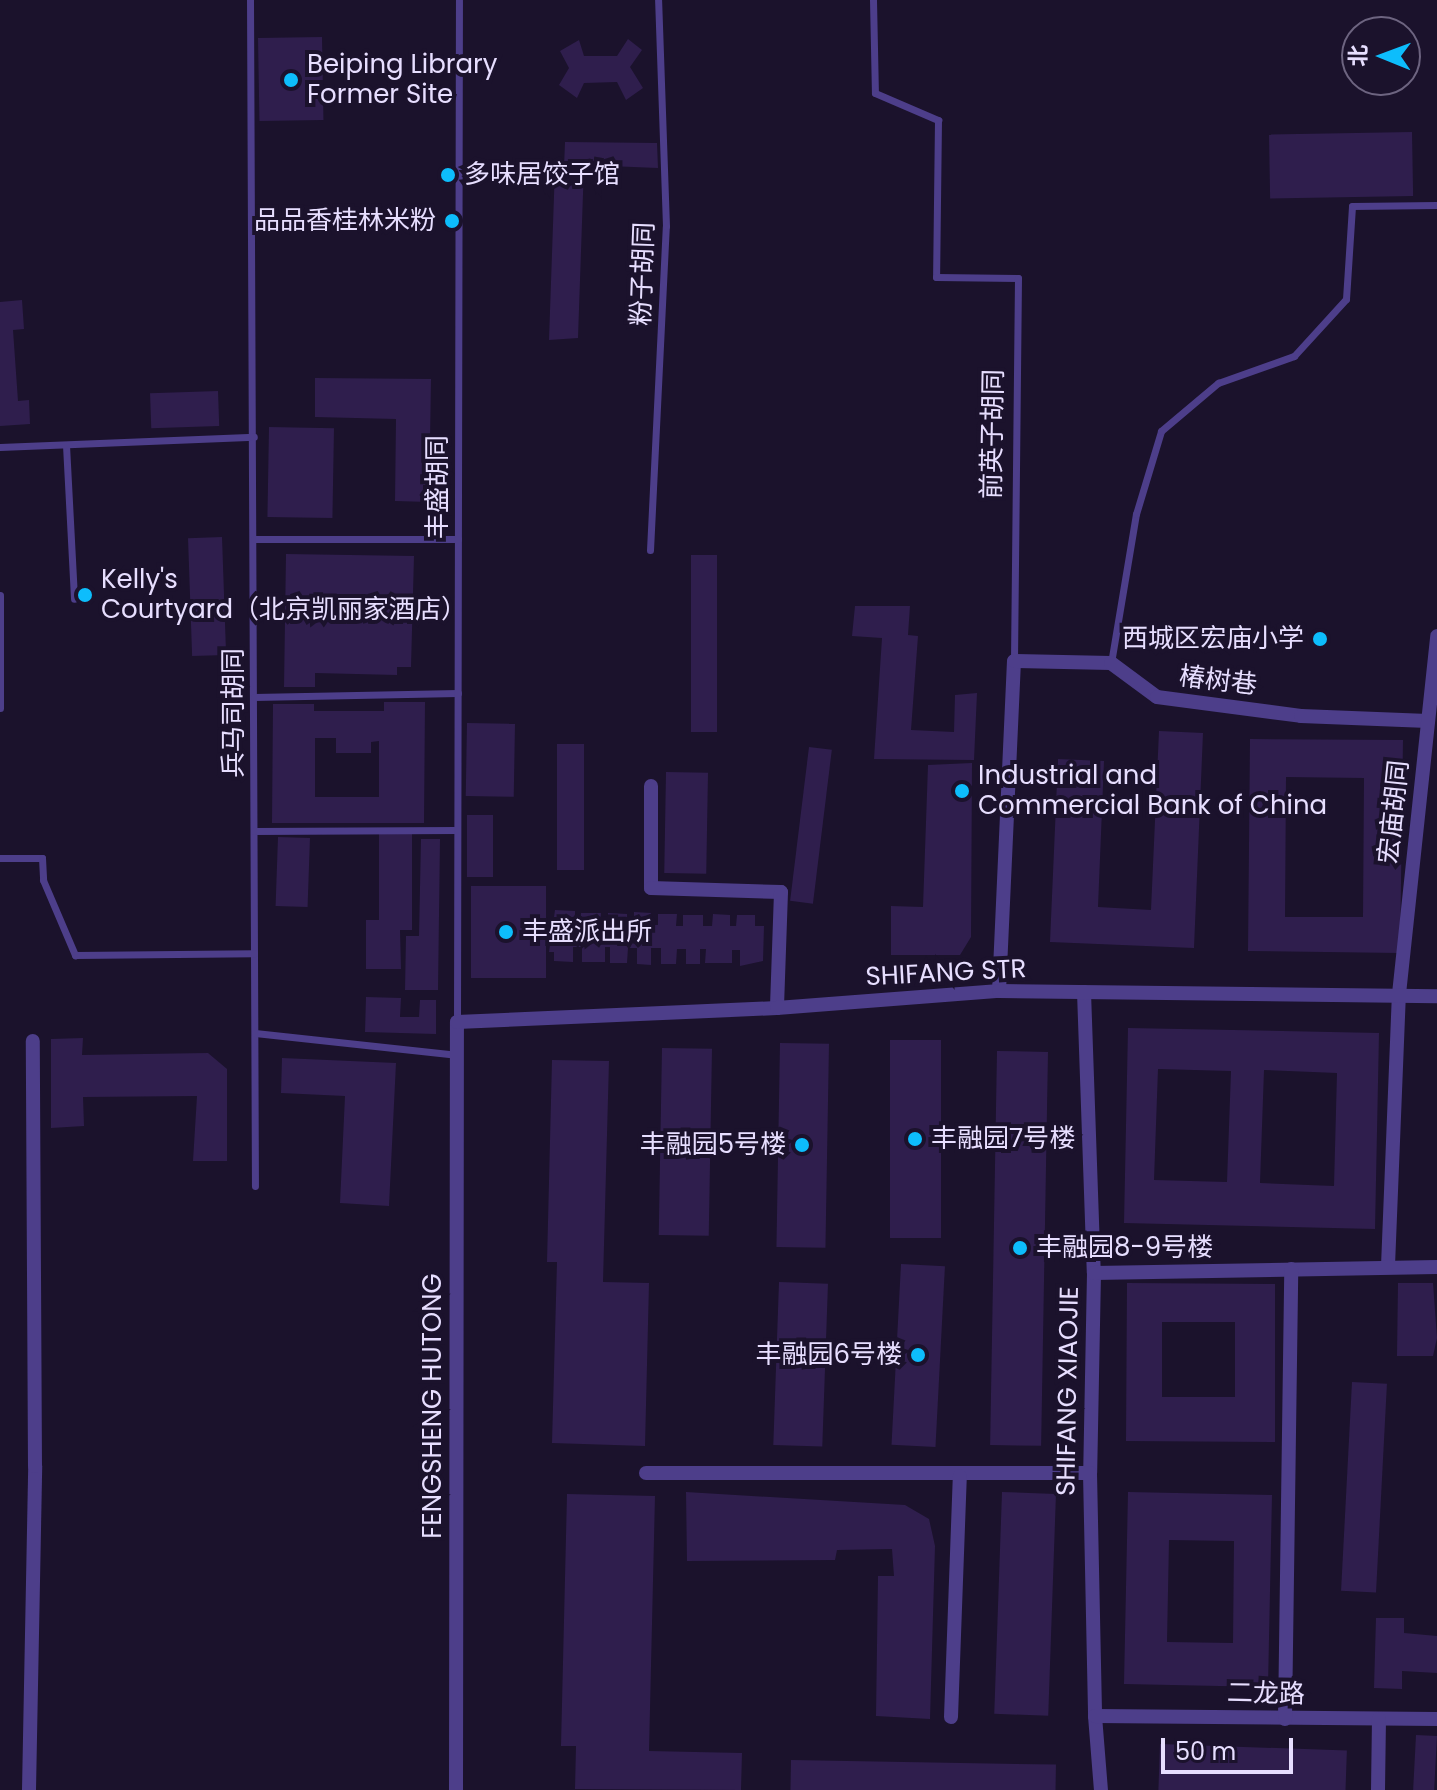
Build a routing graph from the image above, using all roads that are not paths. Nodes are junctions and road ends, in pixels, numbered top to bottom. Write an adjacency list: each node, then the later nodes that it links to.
1 (250, 0): 6 (lane, 兵马司胡同)
2 (459, 0): 10 (lane, 丰盛胡同)
3 (658, 0): 11 (lane, 粉子胡同)
4 (873, 0): 15 (lane, 前英子胡同)
5 (1437, 205): 16 (lane)
6 (254, 437): 7 (lane); 9 (lane, 兵马司胡同)
7 (66, 445): 8 (lane); 13 (lane)
8 (0, 447)
9 (254, 539): 10 (lane); 18 (lane, 兵马司胡同)
10 (458, 539): 17 (lane, 丰盛胡同)
11 (650, 550)
12 (0, 595): 19 (lane)
13 (74, 599)
14 (1437, 636): 20 (street, 宏庙胡同)
15 (1014, 661): 16 (street); 26 (street, 前英子胡同)
16 (1111, 663): 20 (street, 椿树巷)
17 (458, 693): 18 (lane); 22 (lane, 丰盛胡同)
18 (254, 697): 23 (lane, 兵马司胡同)
19 (0, 708)
20 (1428, 721): 28 (street, 宏庙胡同)
21 (651, 786): 30 (street)
22 (457, 830): 23 (lane); 31 (lane, 丰盛胡同)
23 (254, 831): 25 (lane, 兵马司胡同)
24 (0, 858): 25 (lane)
25 (254, 953): 32 (lane, 兵马司胡同)
26 (999, 991): 27 (street, SHIFANG STR); 30 (street, SHIFANG STR)
27 (1084, 992): 28 (street, SHIFANG STR); 39 (street, SHIFANG XIAOJIE)
28 (1399, 994): 29 (street, SHIFANG STR); 36 (street, 宏庙胡同)
29 (1437, 996)
30 (777, 1008): 31 (street, SHIFANG STR)
31 (457, 1022): 34 (street, FENGSHENG HUTONG)
32 (255, 1033): 34 (lane); 35 (lane, 兵马司胡同)
33 (33, 1041): 48 (street)
34 (457, 1055): 49 (street, FENGSHENG HUTONG)
35 (255, 1186)
36 (1388, 1266): 37 (street); 38 (street)
37 (1437, 1267)
38 (1291, 1269): 39 (street); 45 (street)
39 (1094, 1273): 41 (street, SHIFANG XIAOJIE)
40 (646, 1473): 42 (street)
41 (1090, 1473): 42 (street); 43 (street, SHIFANG XIAOJIE)
42 (960, 1476): 44 (street)
43 (1095, 1716): 45 (street, 二龙路); 50 (street, SHIFANG XIAOJIE)
44 (951, 1717)
45 (1285, 1719): 46 (street, 二龙路)
46 (1379, 1719): 47 (street, 二龙路); 51 (street)
47 (1437, 1719)
48 (29, 1790)
49 (456, 1790)
50 (1101, 1790)
51 (1378, 1790)

